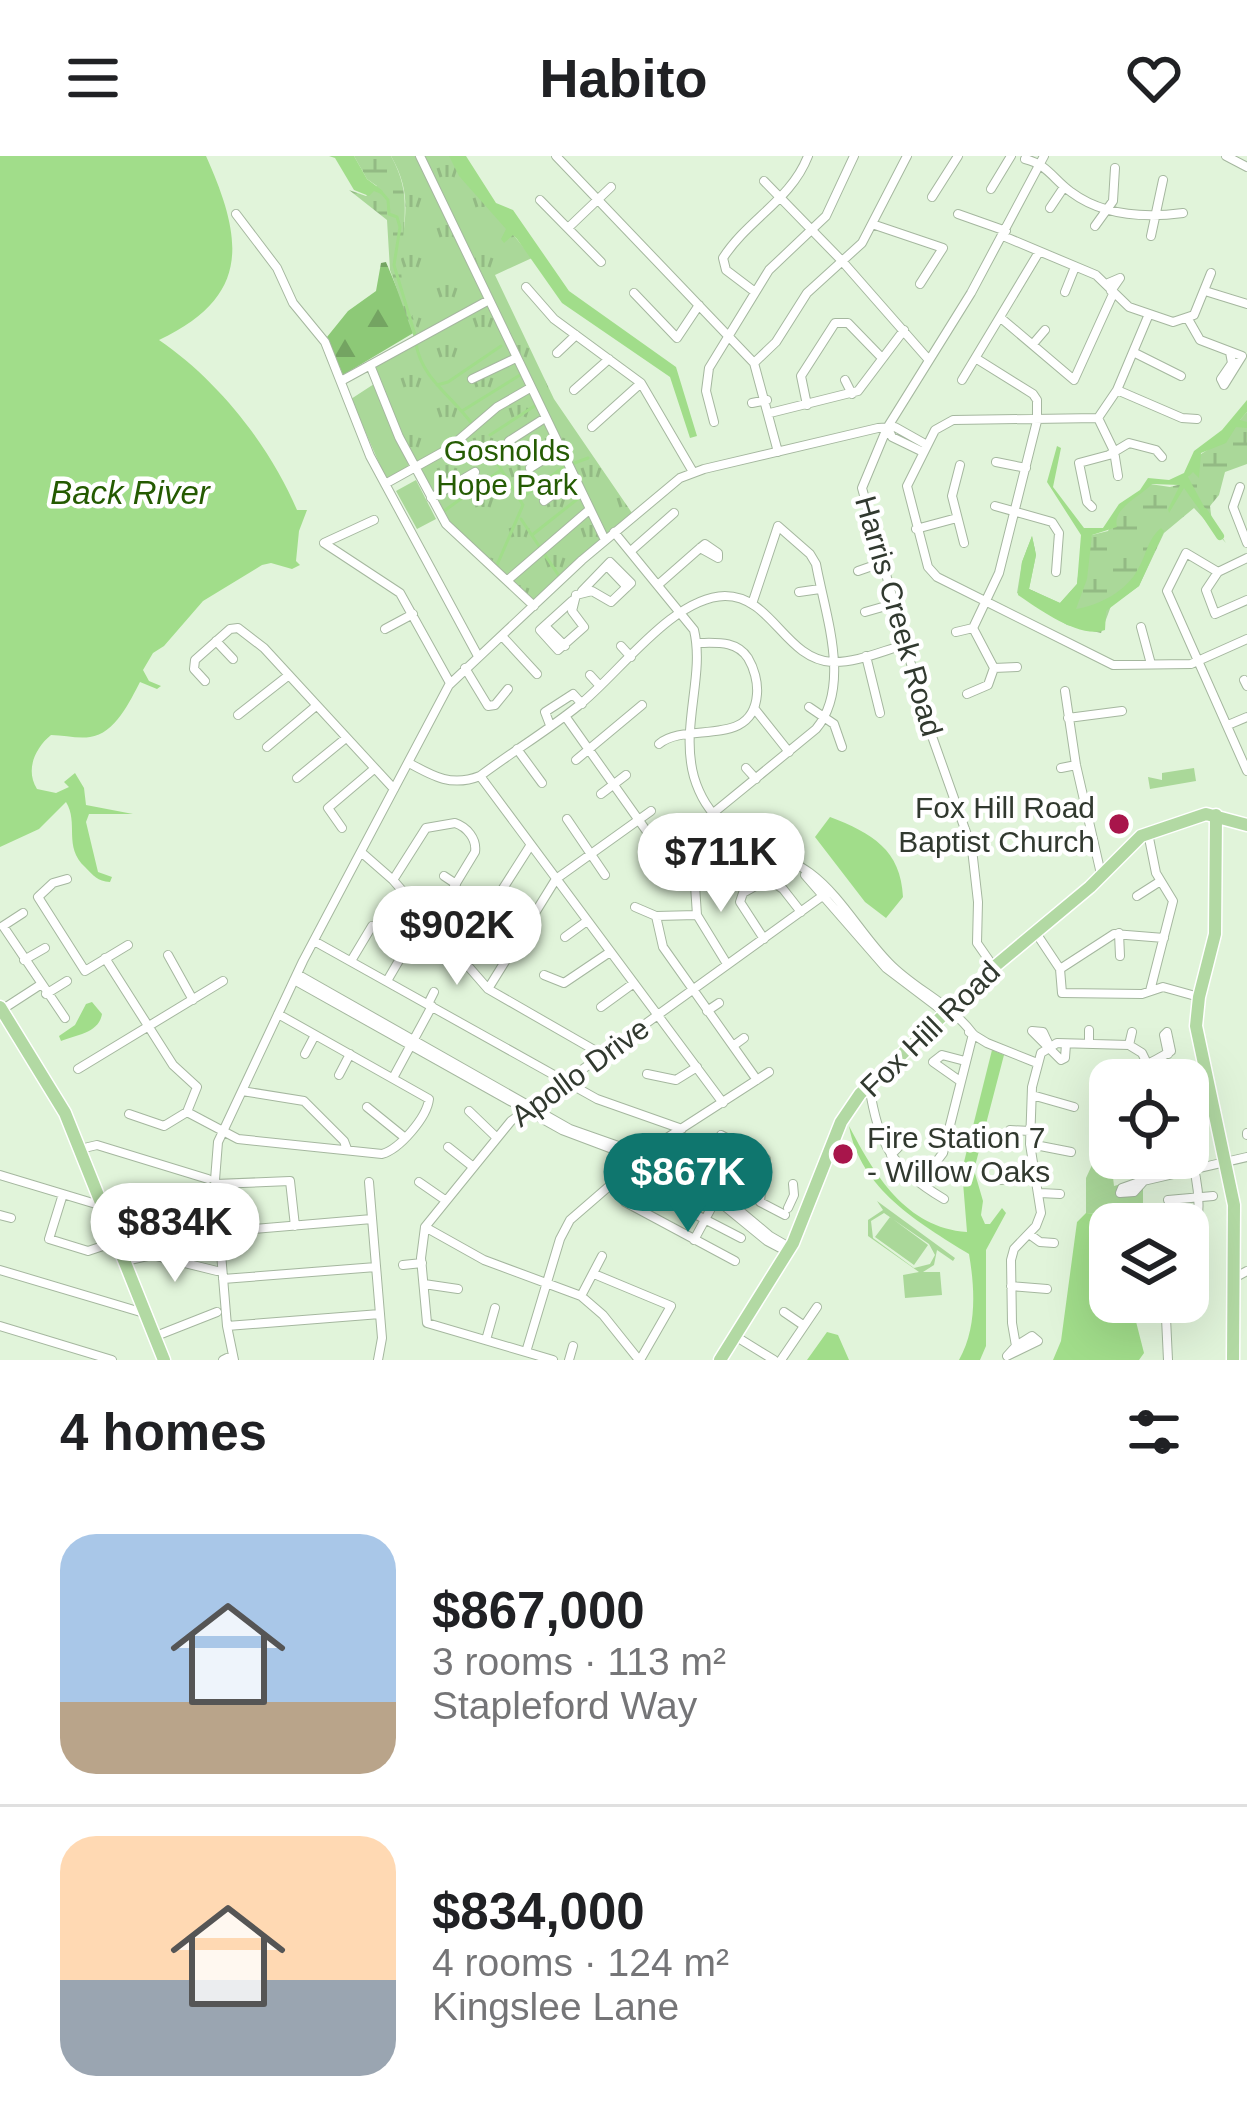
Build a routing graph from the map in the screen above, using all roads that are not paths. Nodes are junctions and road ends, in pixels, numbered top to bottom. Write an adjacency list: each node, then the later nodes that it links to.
1 (420, 156): 46 (street)
2 (556, 156): 20 (street)
3 (808, 156): 21 (street)
4 (854, 156): 31 (street)
5 (907, 156): 28 (street)
6 (958, 156): 18 (street)
7 (1010, 156): 17 (street)
8 (1226, 156): 11 (street)
9 (1023, 158): 10 (street)
10 (1040, 163): 16 (street); 32 (street, Harris Creek Road)
11 (1247, 167)
12 (1115, 168): 23 (street)
13 (1163, 180): 27 (street)
14 (764, 181): 21 (street)
15 (611, 187): 20 (street)
16 (1064, 187): 22 (street); 23 (street)
17 (991, 189)
18 (932, 197)
19 (540, 200): 30 (street)
20 (598, 200): 30 (street); 48 (street)
21 (779, 200): 31 (street); 43 (street)
22 (1050, 208)
23 (1109, 209): 27 (street); 29 (street)
24 (1183, 213): 27 (street)
25 (236, 214): 71 (street)
26 (958, 214): 32 (street)
27 (1157, 217): 33 (street)
28 (872, 224): 35 (street); 39 (street)
29 (1096, 226)
30 (568, 228): 36 (street)
31 (812, 230): 35 (street); 43 (street)
32 (1004, 234): 34 (street); 63 (street, Harris Creek Road)
33 (1151, 236)
34 (1039, 252): 37 (street); 50 (street)
35 (842, 261): 53 (street); 65 (street)
36 (601, 262)
37 (1075, 267): 41 (street); 44 (street)
38 (1210, 273): 42 (street)
39 (920, 284)
40 (526, 287): 54 (street)
41 (1110, 290): 49 (street); 56 (street)
42 (1205, 291): 47 (street); 51 (street)
43 (755, 292): 55 (street)
44 (1065, 292)
45 (634, 293): 48 (street)
46 (489, 300): 60 (street); 66 (street)
47 (1247, 304)
48 (699, 305): 55 (street)
49 (1149, 314): 51 (street); 57 (street)
50 (1002, 319): 56 (street); 64 (street)
51 (1188, 320): 58 (street)
52 (1046, 330): 56 (street)
53 (904, 331): 62 (street); 63 (street)
54 (576, 335): 59 (street); 61 (street)
55 (728, 335): 65 (street); 85 (street)
56 (1033, 344)
57 (1133, 352): 67 (street); 75 (street)
58 (1230, 352)
59 (556, 353)
60 (516, 358): 68 (street); 73 (street)
61 (609, 358): 72 (street); 74 (street)
62 (882, 358): 76 (street); 79 (street)
63 (928, 359): 87 (street, Harris Creek Road)
64 (977, 359): 70 (street); 84 (street)
65 (754, 363): 77 (street)
66 (370, 365): 71 (street); 98 (street)
67 (1181, 376)
68 (472, 379)
69 (845, 380): 76 (street)
70 (962, 380)
71 (340, 381): 105 (street)
72 (641, 383): 86 (street); 102 (street)
73 (530, 388): 81 (street); 98 (street)
74 (574, 390)
75 (1117, 390): 82 (street); 83 (street)
76 (853, 394): 79 (street)
77 (766, 400): 78 (street); 80 (street)
78 (752, 403)
79 (807, 405): 80 (street)
80 (770, 413): 93 (street)
81 (545, 418): 90 (street); 91 (street)
82 (1098, 418): 84 (street); 94 (street)
83 (1198, 418)
84 (1036, 421): 88 (street); 99 (street)
85 (714, 422)
86 (592, 427)
87 (887, 428): 89 (street); 92 (street); 93 (street); 125 (street, Harris Creek Road)
88 (935, 430): 89 (street); 92 (street)
89 (908, 435): 92 (street)
90 (508, 441)
91 (560, 449): 100 (street); 104 (street)
92 (925, 449): 117 (street)
93 (778, 452): 102 (street)
94 (1114, 452): 95 (street); 103 (street); 110 (street)
95 (1162, 457)
96 (996, 462): 99 (street)
97 (960, 465): 114 (street)
98 (415, 468): 105 (street); 107 (street)
99 (1026, 468): 112 (street)
100 (530, 469)
101 (475, 472): 107 (street)
102 (693, 472): 118 (street)
103 (1118, 476)
104 (574, 479): 108 (street); 111 (street)
105 (386, 484): 155 (street)
106 (1240, 487): 115 (street)
107 (431, 498): 129 (street)
108 (544, 501)
109 (995, 506): 112 (street)
110 (1092, 508)
111 (589, 510): 119 (street); 129 (street)
112 (1016, 511): 127 (street); 135 (street)
113 (674, 513): 123 (street)
114 (957, 518): 117 (street); 120 (street)
115 (1242, 518): 121 (street)
116 (374, 520): 142 (street)
117 (916, 529): 135 (street)
118 (614, 532): 119 (street); 123 (street)
119 (605, 540): 130 (street)
120 (964, 543)
121 (1247, 543)
122 (700, 548): 131 (street)
123 (632, 550): 131 (street)
124 (1247, 558): 128 (street)
125 (881, 563): 126 (street); 138 (street, Harris Creek Road)
126 (858, 571)
127 (1056, 572)
128 (1218, 572): 136 (street); 160 (street)
129 (509, 579): 139 (street)
130 (561, 580): 134 (street); 139 (street)
131 (659, 584): 140 (street)
132 (820, 589): 133 (street); 137 (street); 159 (street)
133 (799, 592)
134 (577, 596): 134 (street); 134 (street)
135 (986, 602): 145 (street); 161 (street)
136 (1246, 602)
137 (752, 604): 140 (street); 159 (street)
138 (892, 604): 141 (street); 153 (street, Harris Creek Road)
139 (533, 606): 149 (street)
140 (682, 611): 144 (street); 152 (street)
141 (865, 612)
142 (413, 614): 147 (street); 169 (street)
143 (652, 618): 144 (street)
144 (662, 628): 157 (street)
145 (973, 628): 148 (street); 164 (street)
146 (1142, 628): 161 (street)
147 (385, 629)
148 (956, 632)
149 (502, 636): 155 (street); 165 (street)
150 (1247, 639): 160 (street)
151 (217, 641): 158 (street); 166 (street); 168 (street)
152 (697, 643): 178 (street); 188 (street)
153 (904, 645): 156 (street); 263 (street, Harris Creek Road)
154 (621, 646): 157 (street)
155 (478, 656): 163 (street)
156 (866, 656): 159 (street); 180 (street)
157 (632, 657): 170 (street)
158 (233, 659)
159 (832, 662): 184 (street)
160 (1198, 662): 161 (street); 187 (street)
161 (1151, 664)
162 (1017, 667): 164 (street)
163 (465, 668): 169 (street); 171 (street)
164 (994, 668): 173 (street)
165 (537, 674)
166 (289, 675): 175 (street); 181 (street)
167 (590, 675): 170 (street)
168 (205, 681)
169 (451, 682): 197 (street)
170 (600, 686): 174 (street)
171 (508, 689)
172 (1065, 691): 185 (street)
173 (967, 694)
174 (582, 704): 182 (street); 186 (street)
175 (316, 706): 189 (street); 191 (street)
176 (642, 706): 194 (street)
177 (809, 707): 184 (street)
178 (754, 708): 188 (street); 195 (street)
179 (1121, 711): 185 (street)
180 (880, 713)
181 (238, 716)
182 (566, 716): 186 (street); 194 (street)
183 (1247, 717): 187 (street)
184 (826, 718): 192 (street); 195 (street)
185 (1068, 718): 198 (street)
186 (550, 725): 193 (street)
187 (1228, 725): 202 (street)
188 (689, 734): 190 (street); 212 (street)
189 (346, 738): 201 (street); 205 (street)
190 (658, 744)
191 (267, 747)
192 (842, 747)
193 (517, 748): 203 (street); 207 (street)
194 (589, 750): 196 (street); 208 (street)
195 (789, 752): 206 (street)
196 (576, 760)
197 (409, 763): 203 (street); 209 (street)
198 (1076, 765): 200 (street); 230 (street)
199 (746, 768): 206 (street)
200 (1061, 768)
201 (374, 769): 209 (street); 217 (street)
202 (1247, 771)
203 (480, 776): 222 (street)
204 (626, 776): 208 (street)
205 (297, 778)
206 (756, 779): 212 (street)
207 (542, 783)
208 (613, 786): 210 (street); 215 (street)
209 (394, 789): 223 (street)
210 (601, 794)
211 (651, 811): 215 (street)
212 (713, 813): 218 (street); 221 (street)
213 (1216, 815): 216 (main road); 220 (main road, Fox Hill Road); 277 (main road)
214 (567, 819): 224 (street)
215 (637, 820): 224 (street); 225 (street)
216 (1247, 825)
217 (342, 827)
218 (695, 828)
219 (764, 830): 221 (street)
220 (1147, 832): 230 (main road, Fox Hill Road); 234 (street)
221 (749, 842): 227 (street); 236 (street)
222 (530, 844): 232 (street); 256 (street)
223 (361, 852): 233 (street); 251 (street)
224 (590, 853): 228 (street); 232 (street)
225 (661, 855): 226 (street); 227 (street)
226 (650, 862)
227 (694, 872): 241 (street)
228 (605, 875)
229 (444, 876): 235 (street)
230 (1101, 876): 246 (main road, Fox Hill Road)
231 (68, 879): 259 (street)
232 (556, 879): 243 (street); 272 (street)
233 (393, 880): 235 (street); 244 (street)
234 (1160, 882): 237 (street); 249 (street)
235 (456, 884): 244 (street)
236 (826, 894): 239 (street, Apollo Drive); 284 (street)
237 (1137, 896)
238 (635, 908): 242 (street)
239 (800, 912): 250 (street, Apollo Drive); 250 (street)
240 (23, 914): 260 (street)
241 (697, 915): 242 (street); 262 (street)
242 (656, 916): 273 (street)
243 (587, 921): 248 (street); 254 (street)
244 (432, 923): 256 (street)
245 (372, 926): 261 (street)
246 (1035, 932): 263 (main road, Fox Hill Road); 264 (street)
247 (1119, 933): 249 (street); 257 (street); 264 (street)
248 (566, 937)
249 (1164, 938): 275 (street)
250 (764, 939): 262 (street, Apollo Drive)
251 (314, 940): 261 (street); 266 (street)
252 (128, 945): 259 (street)
253 (45, 948): 260 (street)
254 (610, 952): 265 (street); 270 (street)
255 (168, 955): 278 (street)
256 (460, 956): 272 (street)
257 (1120, 956)
258 (401, 957): 269 (street)
259 (105, 958): 288 (street)
260 (25, 960): 271 (street)
261 (351, 961): 269 (street)
262 (727, 964): 273 (street, Apollo Drive)
263 (994, 967): 284 (main road, Fox Hill Road)
264 (1060, 969): 275 (street)
265 (544, 976)
266 (295, 977): 286 (street); 294 (street)
267 (67, 981): 276 (street)
268 (223, 981): 278 (street)
269 (387, 981): 280 (street)
270 (634, 983): 281 (street); 285 (street)
271 (40, 985): 276 (street); 282 (street)
272 (488, 989): 300 (street)
273 (692, 990): 283 (street); 285 (street, Apollo Drive)
274 (434, 992): 280 (street)
275 (1150, 992): 277 (street)
276 (46, 994): 287 (street)
277 (1199, 997): 344 (main road)
278 (193, 1000): 288 (street)
279 (719, 1003): 283 (street)
280 (430, 1005): 294 (street); 313 (street)
281 (601, 1007)
282 (1, 1008): 336 (main road)
283 (707, 1011): 297 (street)
284 (947, 1011): 291 (street); 315 (main road, Fox Hill Road)
285 (658, 1014): 300 (street, Apollo Drive); 306 (street)
286 (278, 1015): 292 (street); 317 (street)
287 (65, 1018)
288 (149, 1028): 307 (street); 323 (street)
289 (1089, 1030): 295 (street)
290 (1132, 1032): 296 (street)
291 (973, 1034): 304 (street); 305 (street)
292 (315, 1035): 298 (street); 299 (street)
293 (744, 1038): 297 (street)
294 (413, 1043): 311 (street); 321 (street)
295 (1090, 1044): 296 (street); 305 (street)
296 (1130, 1045): 302 (street)
297 (733, 1046): 312 (street)
298 (305, 1054)
299 (350, 1054): 310 (street); 311 (street)
300 (603, 1054): 313 (street, Apollo Drive)
301 (1168, 1054): 303 (street)
302 (1144, 1059)
303 (1158, 1059)
304 (965, 1061): 314 (street); 314 (street)
305 (1035, 1062): 316 (street)
306 (697, 1066): 309 (street); 318 (street)
307 (78, 1069)
308 (769, 1072): 312 (street)
309 (647, 1073)
310 (339, 1075)
311 (393, 1078): 330 (street)
312 (757, 1080): 318 (street)
313 (565, 1081): 321 (street, Apollo Drive); 325 (street)
314 (960, 1081): 356 (street)
315 (869, 1086): 339 (street); 372 (main road, Fox Hill Road)
316 (1030, 1089): 320 (street); 327 (street)
317 (242, 1091): 328 (street); 337 (street)
318 (723, 1103): 325 (street)
319 (367, 1107): 330 (street)
320 (1074, 1107)
321 (528, 1108): 331 (street, Apollo Drive); 340 (street)
322 (470, 1111): 331 (street)
323 (187, 1112): 324 (street); 328 (street)
324 (129, 1114)
325 (682, 1129): 340 (street)
326 (1010, 1130): 327 (street)
327 (1030, 1131): 333 (street)
328 (222, 1133): 337 (street); 353 (street)
329 (721, 1135): 335 (street)
330 (404, 1137): 337 (street)
331 (496, 1137): 346 (street, Apollo Drive)
332 (905, 1140): 339 (street)
333 (1030, 1144): 338 (street); 349 (street)
334 (448, 1147): 346 (street)
335 (744, 1147): 342 (street); 348 (street)
336 (80, 1149): 353 (street); 370 (main road)
337 (347, 1149)
338 (1071, 1152)
339 (891, 1155): 356 (street)
340 (642, 1157): 363 (street); 395 (street)
341 (1247, 1157): 344 (street)
342 (766, 1159)
343 (700, 1160): 348 (street)
344 (1225, 1161): 345 (street); 393 (main road)
345 (1209, 1164)
346 (472, 1166): 367 (street, Apollo Drive)
347 (0, 1175): 360 (street)
348 (729, 1175): 363 (street); 373 (street)
349 (1035, 1178): 352 (street); 359 (street)
350 (1154, 1179): 357 (street)
351 (1196, 1179): 365 (street)
352 (1000, 1180)
353 (212, 1182): 376 (street); 378 (street)
354 (369, 1182): 374 (street)
355 (419, 1182): 367 (street)
356 (921, 1182): 366 (street)
357 (1144, 1182)
358 (793, 1184): 373 (street)
359 (1040, 1192): 362 (street); 379 (street)
360 (63, 1194): 370 (street); 382 (street)
361 (656, 1194): 375 (street)
362 (1060, 1194)
363 (717, 1196): 375 (street); 384 (street)
364 (1213, 1196): 365 (street)
365 (1198, 1197): 368 (street); 371 (street)
366 (944, 1198)
367 (445, 1200): 377 (street, Apollo Drive)
368 (1168, 1200)
369 (625, 1202): 381 (street)
370 (101, 1203): 378 (street); 382 (main road)
371 (1197, 1203)
372 (809, 1206): 373 (street); 384 (main road, Fox Hill Road)
373 (789, 1207)
374 (372, 1219): 376 (street); 390 (street)
375 (705, 1220): 380 (street); 381 (street)
376 (295, 1226): 378 (street)
377 (425, 1227): 388 (street); 395 (street)
378 (216, 1230): 394 (street)
379 (1029, 1234): 383 (street); 397 (street)
380 (741, 1238)
381 (694, 1240): 387 (street)
382 (117, 1241): 386 (main road)
383 (1054, 1243)
384 (789, 1250): 414 (main road, Fox Hill Road)
385 (602, 1256): 392 (street)
386 (124, 1261): 394 (street); 405 (main road)
387 (736, 1261)
388 (422, 1263): 389 (street); 396 (street)
389 (403, 1265)
390 (376, 1267): 394 (street); 407 (street)
391 (0, 1270): 405 (street)
392 (594, 1274): 400 (street); 426 (street)
393 (1241, 1274): 408 (main road)
394 (220, 1275): 412 (street)
395 (547, 1282): 400 (street); 418 (street)
396 (423, 1283): 398 (street); 415 (street)
397 (1011, 1286): 399 (street); 417 (street)
398 (458, 1289)
399 (1047, 1289)
400 (581, 1296): 426 (street)
401 (817, 1307): 410 (street)
402 (495, 1308): 415 (street)
403 (217, 1312): 413 (street)
404 (784, 1312): 410 (street)
405 (145, 1313): 413 (main road)
406 (1247, 1313): 408 (street)
407 (380, 1314): 412 (street); 423 (street)
408 (1233, 1320): 430 (main road)
409 (1170, 1323): 429 (street)
410 (803, 1325): 428 (street)
411 (0, 1326): 421 (street)
412 (227, 1327): 420 (street)
413 (154, 1336): 422 (main road)
414 (735, 1336): 427 (main road, Fox Hill Road); 428 (street)
415 (486, 1340): 418 (street)
416 (573, 1346): 425 (street)
417 (1016, 1346)
418 (526, 1352): 424 (street)
419 (1247, 1356): 430 (street)
420 (228, 1359)
421 (112, 1360)
422 (164, 1360)
423 (378, 1360)
424 (553, 1360)
425 (569, 1360)
426 (640, 1360)
427 (720, 1360)
428 (777, 1360)
429 (1168, 1360)
430 (1236, 1360)

